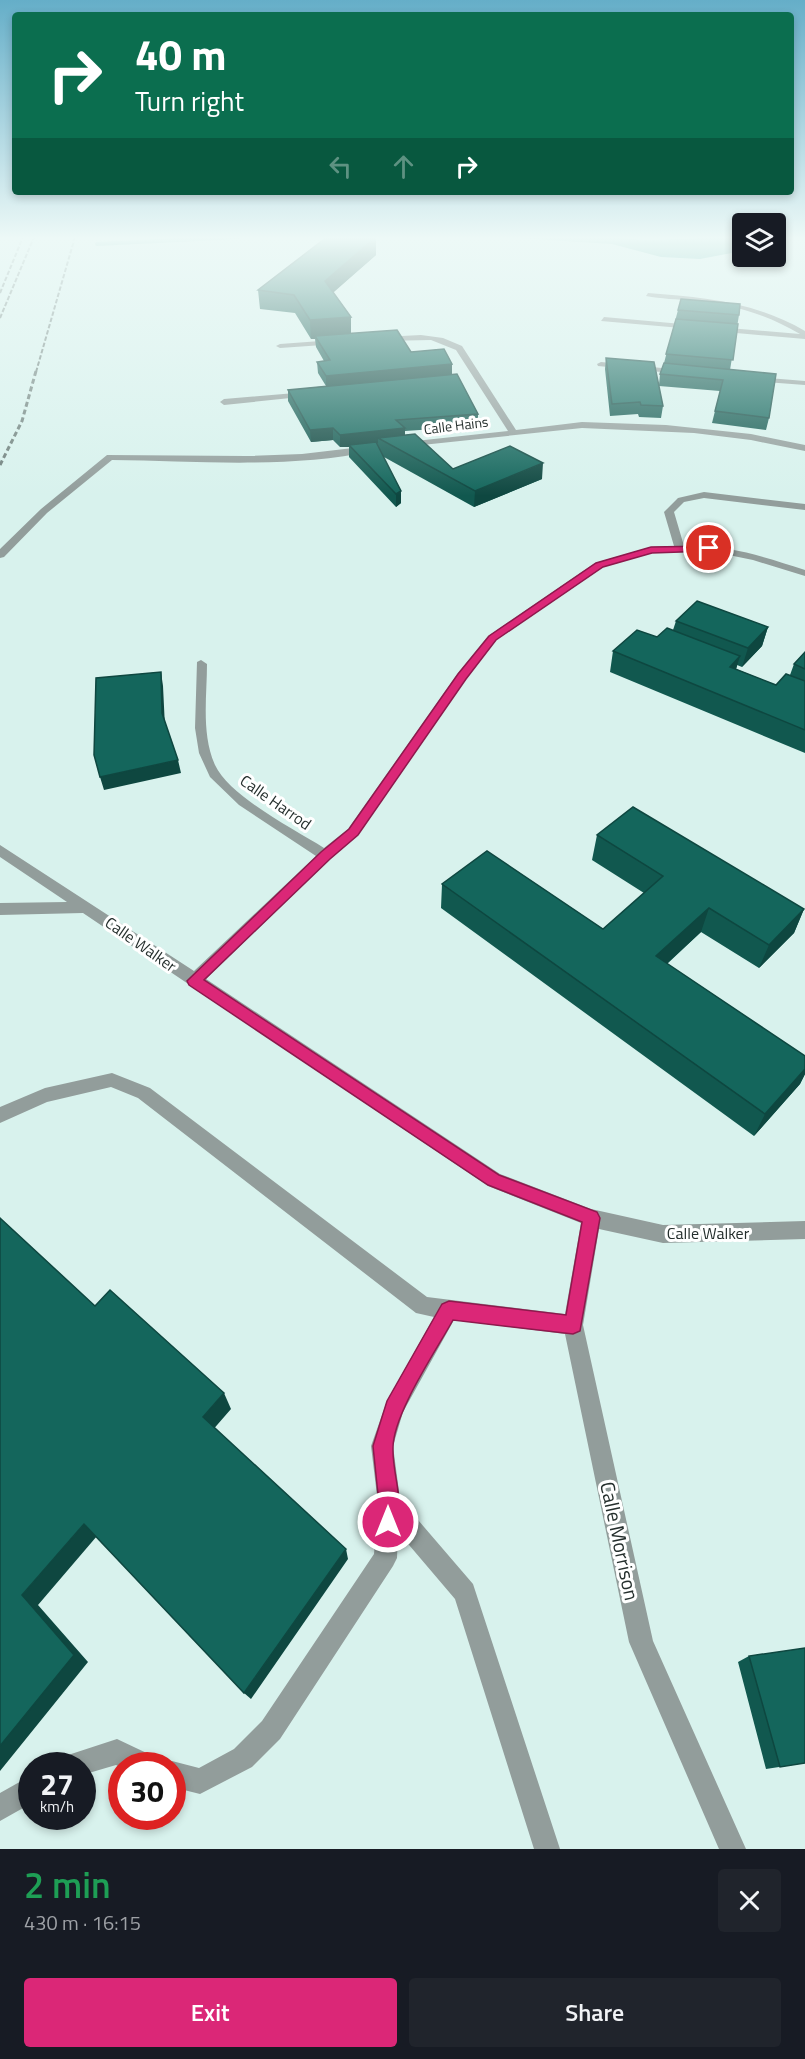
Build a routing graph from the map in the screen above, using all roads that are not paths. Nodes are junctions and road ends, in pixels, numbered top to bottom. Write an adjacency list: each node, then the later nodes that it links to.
1 (649, 323): 3 (street)
2 (786, 323): 5 (street)
3 (698, 328)
4 (710, 329): 5 (street)
5 (805, 335)
6 (373, 339): 11 (street)
7 (338, 342): 8 (street)
8 (280, 346)
9 (601, 364): 10 (street)
10 (692, 373)
11 (477, 378): 13 (street); 17 (street)
12 (748, 378): 14 (street)
13 (465, 379)
14 (805, 383)
15 (316, 393): 16 (street)
16 (224, 402)
17 (513, 432): 18 (street, Calle Hains); 19 (street, Calle Hains)
18 (803, 445)
19 (396, 446)
20 (384, 447): 23 (street)
21 (805, 507): 22 (street)
22 (680, 549): 24 (street); 27 (street)
23 (0, 555)
24 (805, 573)
25 (201, 664): 27 (street, Calle Harrod)
26 (0, 850): 28 (street, Calle Walker)
27 (325, 855): 30 (street)
28 (88, 907): 29 (street); 30 (street, Calle Walker)
29 (0, 909)
30 (194, 981): 32 (street, Calle Walker)
31 (0, 1115): 34 (street)
32 (591, 1218): 33 (street, Calle Walker); 35 (street, Calle Morrison)
33 (803, 1233)
34 (449, 1310): 35 (street); 36 (street)
35 (573, 1325): 41 (street, Calle Morrison)
36 (389, 1504): 37 (street); 40 (street)
37 (186, 1778)
38 (18, 1797): 39 (street)
39 (0, 1808)
40 (547, 1849)
41 (733, 1849)

